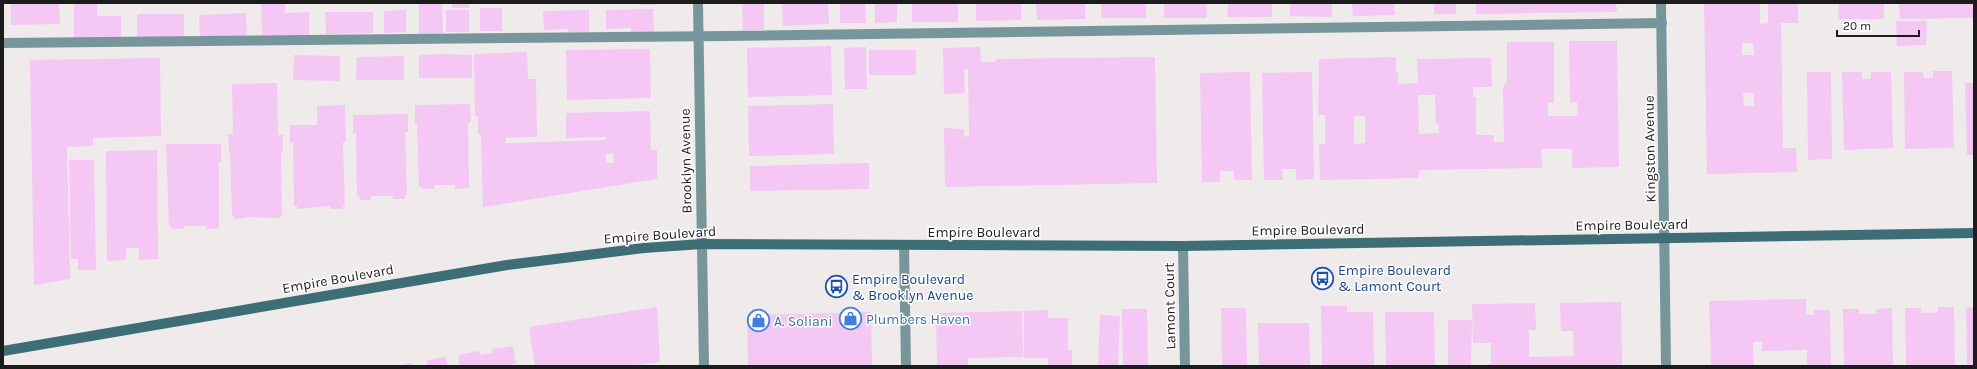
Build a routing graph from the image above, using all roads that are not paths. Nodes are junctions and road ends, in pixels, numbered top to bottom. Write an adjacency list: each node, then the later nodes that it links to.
1 (698, 3): 4 (street, Brooklyn Avenue)
2 (1661, 3): 3 (street, Kingston Avenue)
3 (1662, 23): 4 (street); 7 (street, Kingston Avenue)
4 (698, 37): 5 (street); 8 (street, Brooklyn Avenue)
5 (3, 43)
6 (1974, 233): 7 (main road, Empire Boulevard)
7 (1665, 238): 10 (main road, Empire Boulevard); 15 (street, Kingston Avenue)
8 (702, 244): 9 (main road, Empire Boulevard); 11 (main road, Empire Boulevard); 12 (street, Brooklyn Avenue)
9 (904, 246): 10 (main road, Empire Boulevard); 13 (street)
10 (1183, 246): 14 (street, Lamont Court)
11 (3, 351)
12 (704, 366)
13 (906, 366)
14 (1185, 366)
15 (1666, 366)

